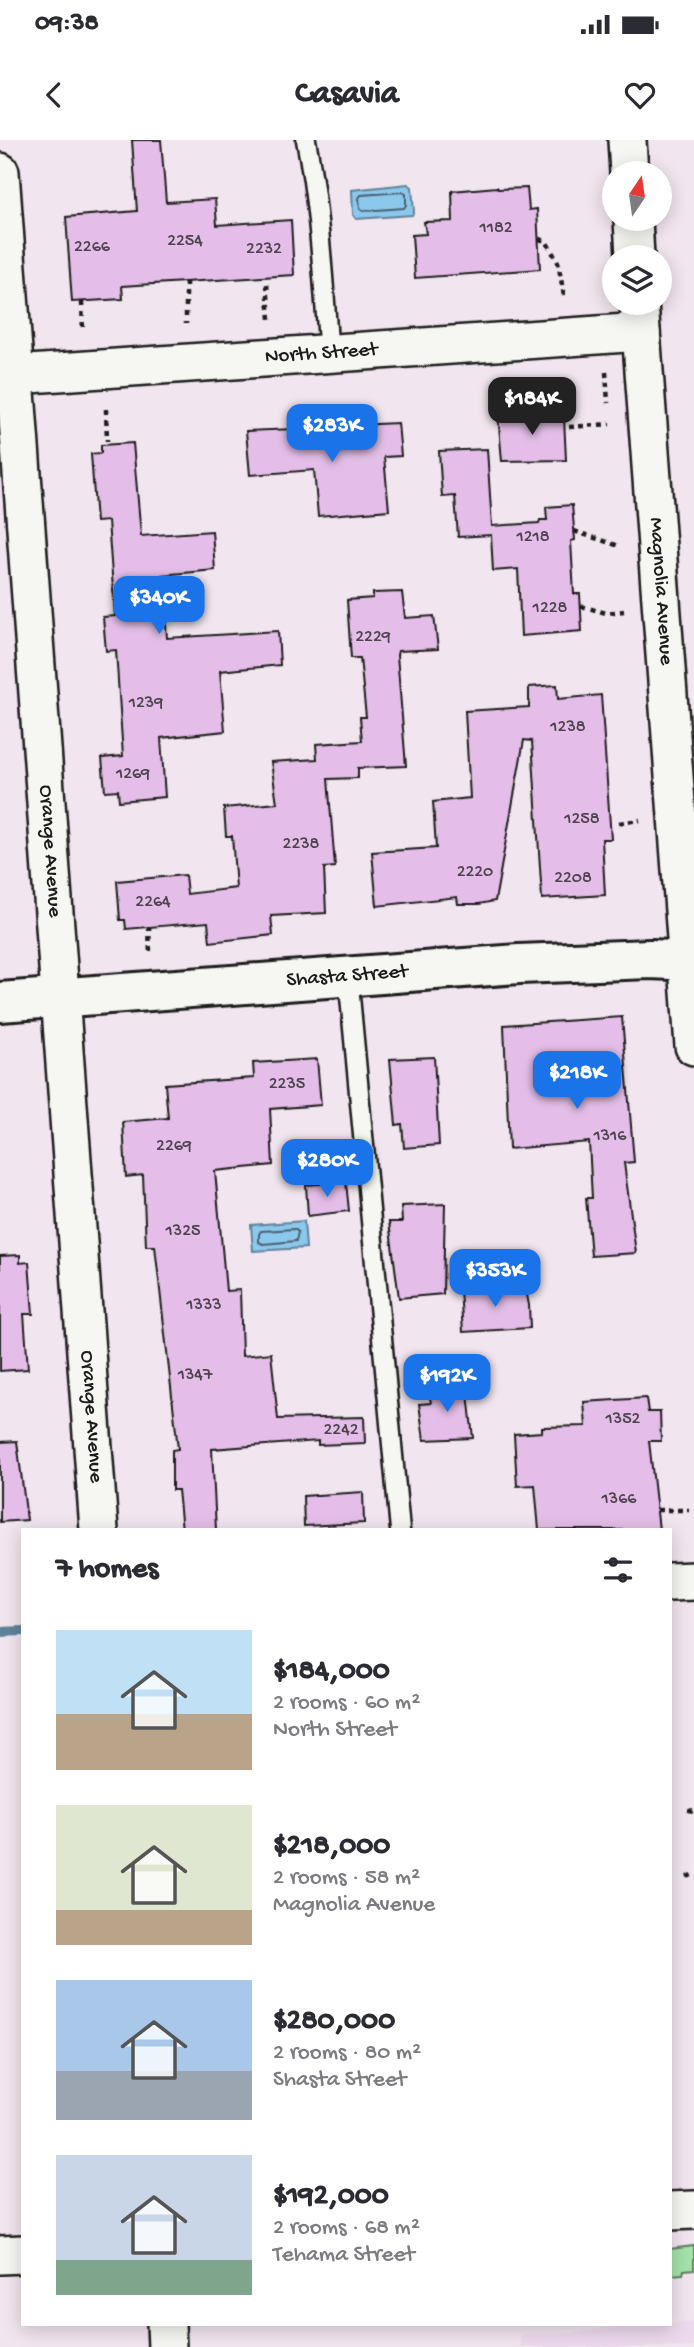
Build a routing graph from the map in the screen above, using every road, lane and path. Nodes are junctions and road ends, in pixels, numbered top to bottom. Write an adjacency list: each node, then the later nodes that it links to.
1 (306, 140): 14 (lane)
2 (626, 140): 3 (street)
3 (628, 161)
4 (0, 172): 15 (street, Orange Avenue)
5 (539, 239): 8 (path)
6 (186, 282): 12 (path)
7 (267, 284): 11 (path)
8 (564, 296)
9 (82, 302): 13 (path)
10 (640, 317): 14 (street, North Street); 28 (street, Magnolia Avenue)
11 (270, 319)
12 (186, 324)
13 (83, 332)
14 (329, 354): 15 (street, North Street)
15 (7, 376): 30 (street, Orange Avenue)
16 (106, 409): 19 (path)
17 (610, 424): 18 (path)
18 (569, 427)
19 (107, 441)
20 (574, 531): 21 (path)
21 (619, 546)
22 (581, 606): 23 (path)
23 (624, 611)
24 (640, 820): 25 (path)
25 (619, 823)
26 (149, 926): 27 (path)
27 (150, 954)
28 (691, 961): 29 (street, Shasta Street); 32 (street, Magnolia Avenue)
29 (348, 975): 30 (street, Shasta Street); 36 (lane)
30 (61, 998): 31 (street, Shasta Street); 35 (street, Orange Avenue)
31 (0, 1002)
32 (694, 1046)
33 (657, 1510): 34 (path)
34 (689, 1510)
35 (99, 1528)
36 (400, 1528)
37 (694, 1581): 38 (street)
38 (672, 1582)
39 (694, 1874): 40 (path)
40 (687, 1877)
41 (694, 2210): 42 (street)
42 (672, 2211)
43 (21, 2254): 44 (street)
44 (0, 2256)
45 (166, 2326): 46 (street)
46 (167, 2347)

